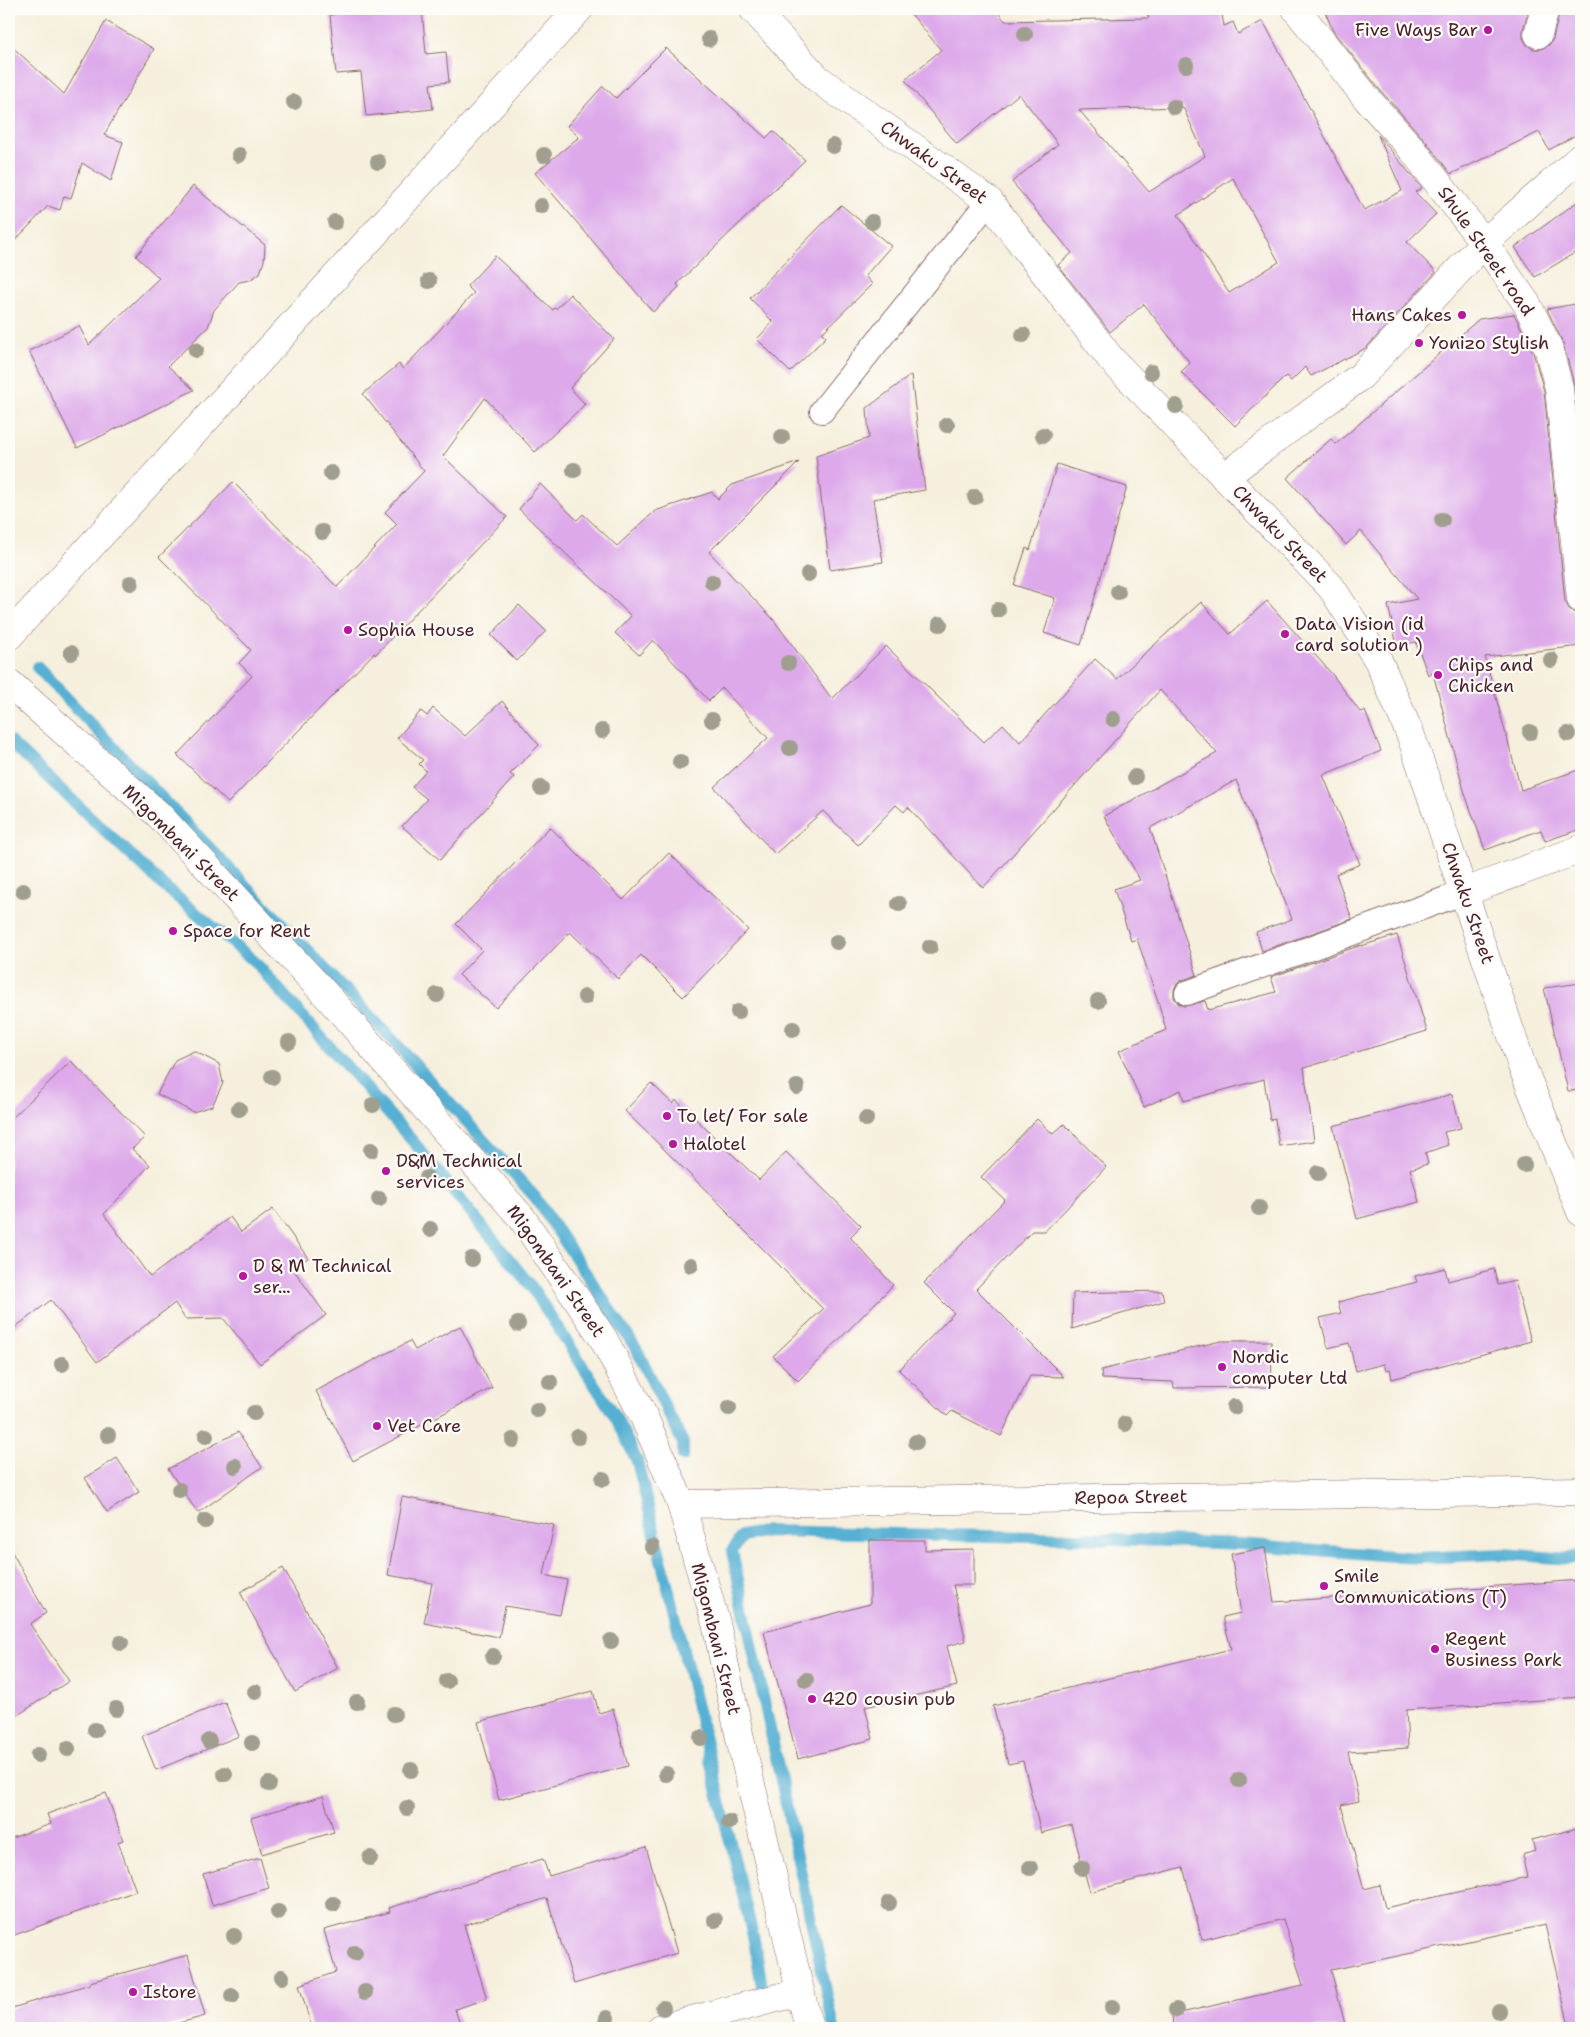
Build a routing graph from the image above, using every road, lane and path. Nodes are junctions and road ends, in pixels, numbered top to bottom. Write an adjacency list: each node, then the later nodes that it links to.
1 (579, 9): 10 (street)
2 (753, 9): 5 (street, Chwaku Street)
3 (1296, 9): 6 (street, Shule Street road)
4 (1581, 157): 6 (street)
5 (989, 201): 7 (lane); 8 (street, Chwaku Street)
6 (1484, 243): 8 (street); 9 (street, Shule Street road)
7 (822, 411)
8 (1224, 477): 13 (street, Chwaku Street)
9 (1581, 599)
10 (9, 636)
11 (9, 683): 17 (street, Migombani Street)
12 (1581, 849): 13 (street)
13 (1465, 892): 14 (lane); 15 (street, Chwaku Street)
14 (1187, 993)
15 (1581, 1212)
16 (1581, 1491): 17 (street, Repoa Street)
17 (681, 1504): 18 (street, Migombani Street)
18 (800, 1992): 19 (street); 20 (street, Migombani Street)
19 (661, 2028)
20 (809, 2028)

